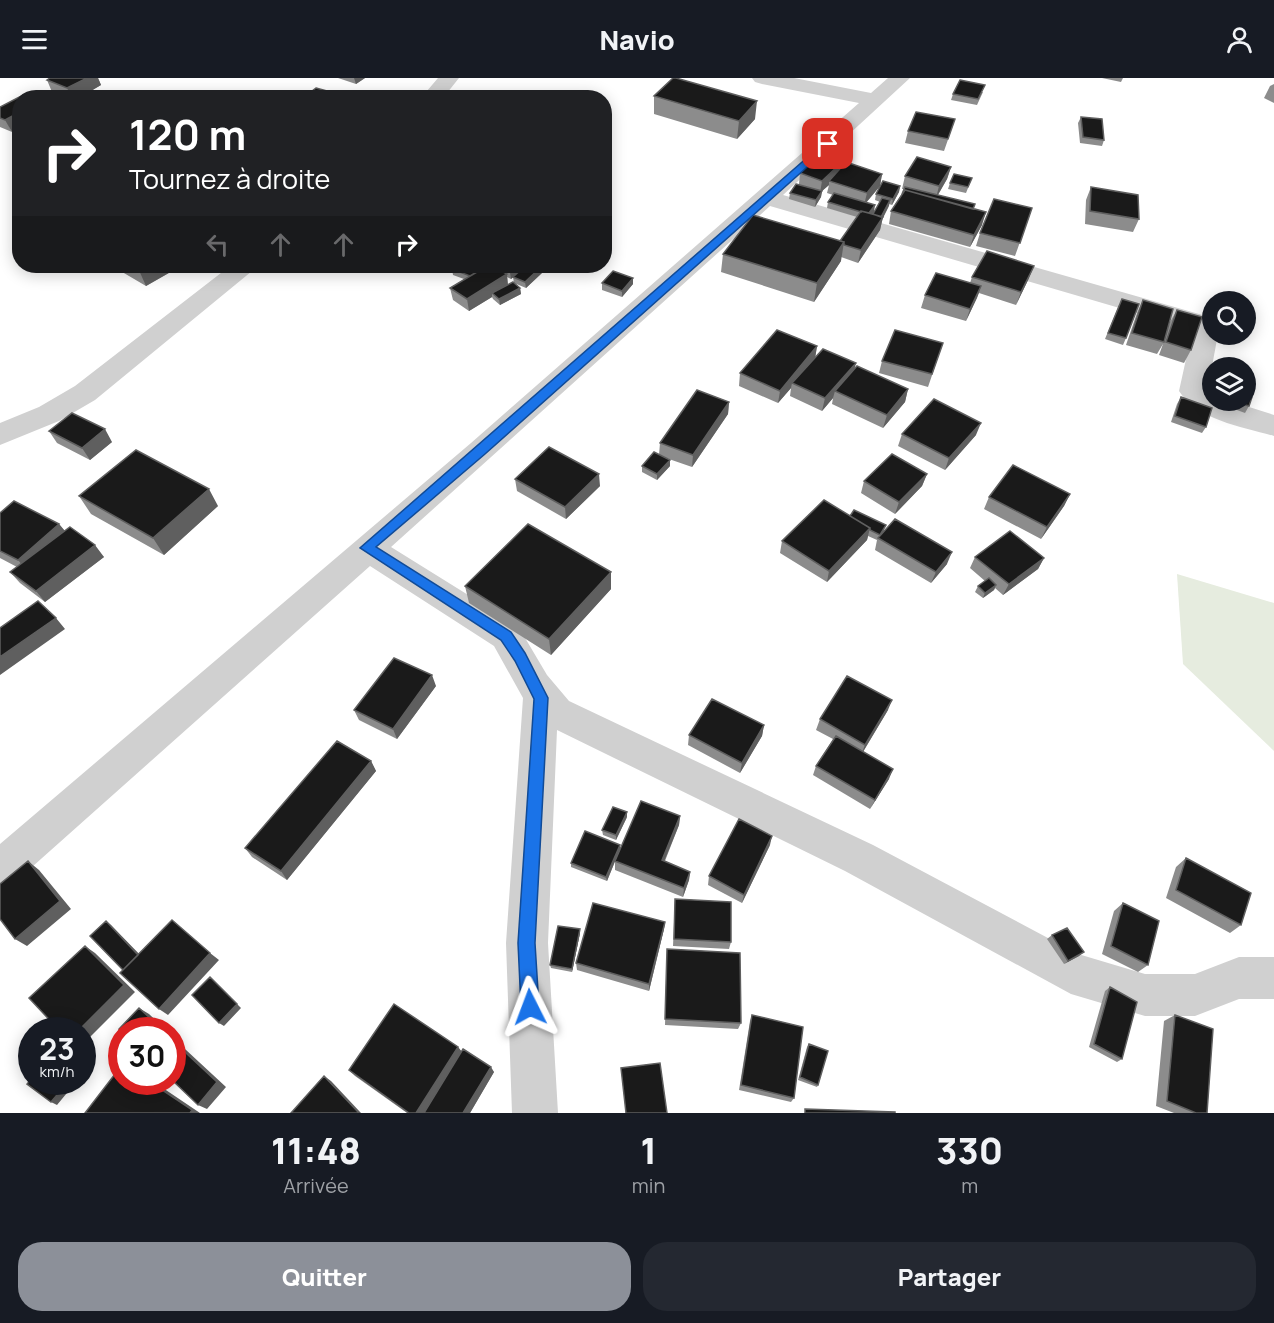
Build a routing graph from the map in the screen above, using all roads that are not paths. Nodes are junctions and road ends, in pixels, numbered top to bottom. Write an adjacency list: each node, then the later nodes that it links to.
1 (449, 78): 4 (street)
2 (762, 78): 5 (street)
3 (900, 78): 5 (street)
4 (438, 90)
5 (876, 100): 6 (street)
6 (768, 198): 8 (street); 10 (street)
7 (236, 273): 9 (street)
8 (1274, 426)
9 (0, 435)
10 (367, 548): 11 (street); 12 (street)
11 (541, 698): 13 (street); 14 (street)
12 (0, 869)
13 (1274, 978)
14 (535, 1113)

